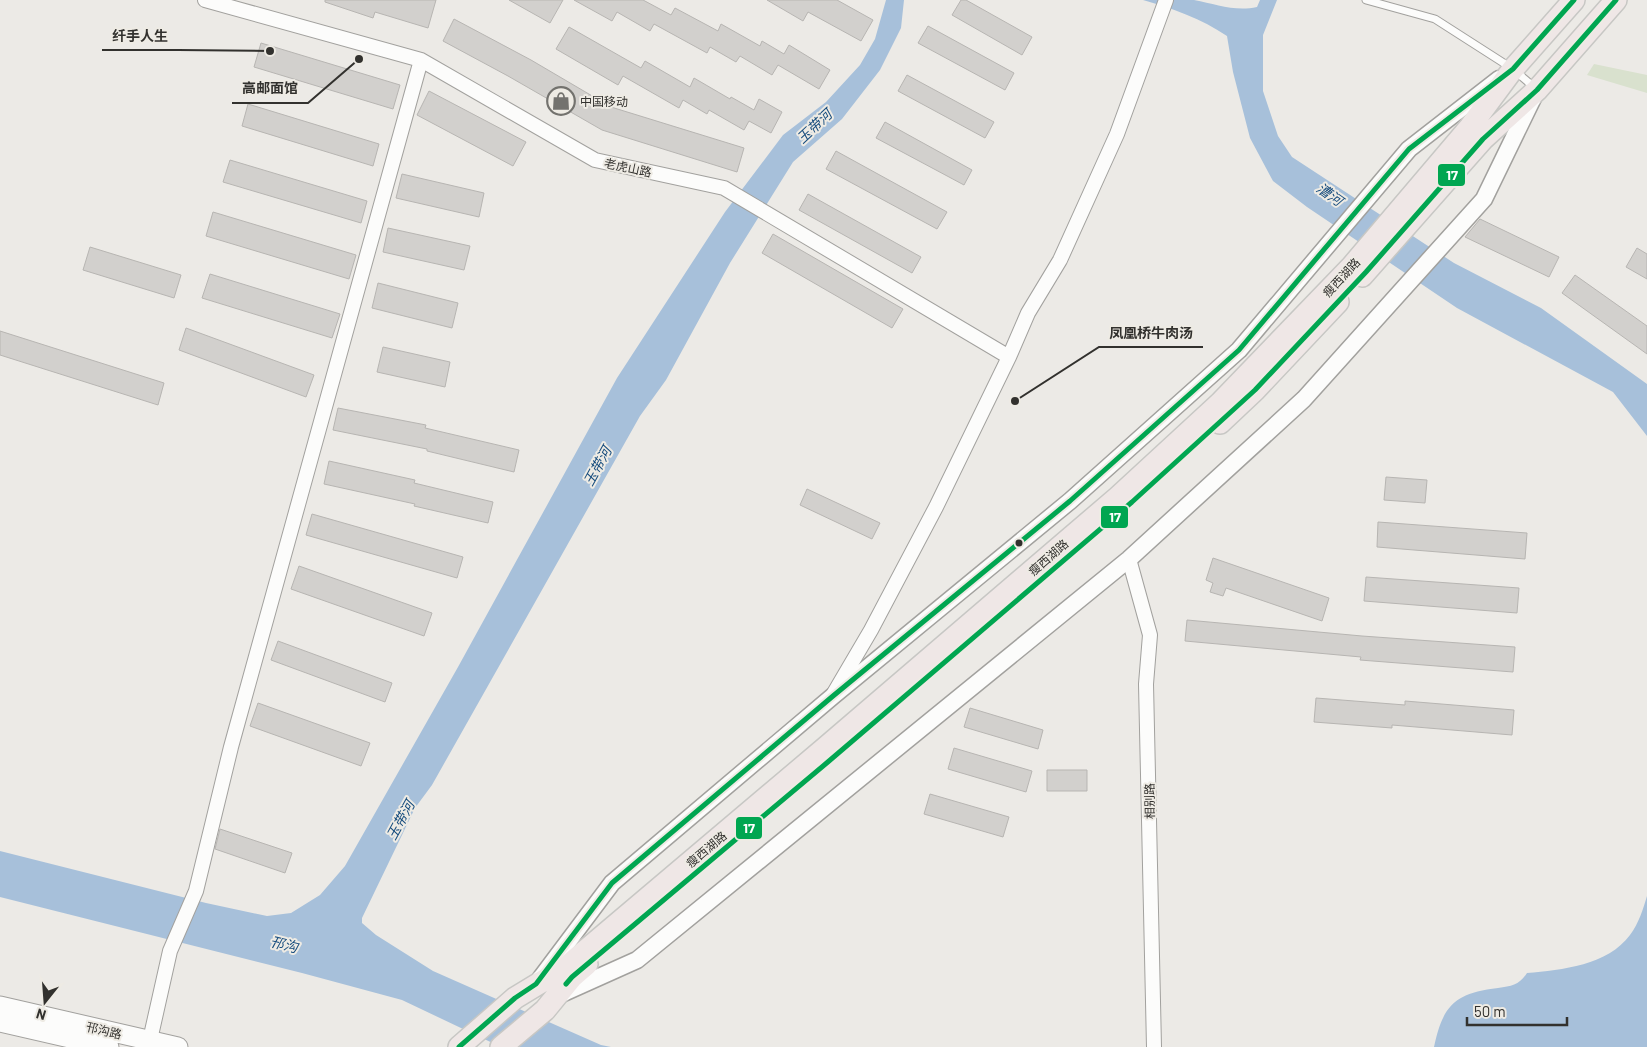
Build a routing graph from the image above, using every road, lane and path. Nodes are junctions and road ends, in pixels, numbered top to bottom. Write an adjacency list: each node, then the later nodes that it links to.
1 (204, 0): 6 (street, 老虎山路)
2 (1366, 0): 7 (lane)
3 (1574, 0): 7 (main road, 瘦西湖路)
4 (1616, 0): 8 (main road, 瘦西湖路)
5 (1164, 6): 11 (street)
6 (421, 60): 11 (street, 老虎山路); 18 (street)
7 (1513, 69): 8 (lane); 9 (main road, 瘦西湖路); 13 (street)
8 (1537, 90): 9 (main road, 瘦西湖路); 12 (street)
9 (1408, 213): 10 (main road, 瘦西湖路)
10 (1359, 269): 14 (main road, 瘦西湖路); 15 (main road, 瘦西湖路)
11 (1009, 356): 13 (street)
12 (1129, 559): 15 (street); 23 (street, 相别路)
13 (833, 696): 14 (street)
14 (536, 984): 19 (main road, 瘦西湖路)
15 (551, 1003): 22 (main road, 瘦西湖路)
16 (0, 1006): 18 (main road, 邗沟路)
17 (0, 1022): 20 (main road, 邗沟路)
18 (150, 1040): 21 (main road, 邗沟路)
19 (461, 1045)
20 (109, 1047)
21 (178, 1047)
22 (501, 1047)
23 (1154, 1047)

